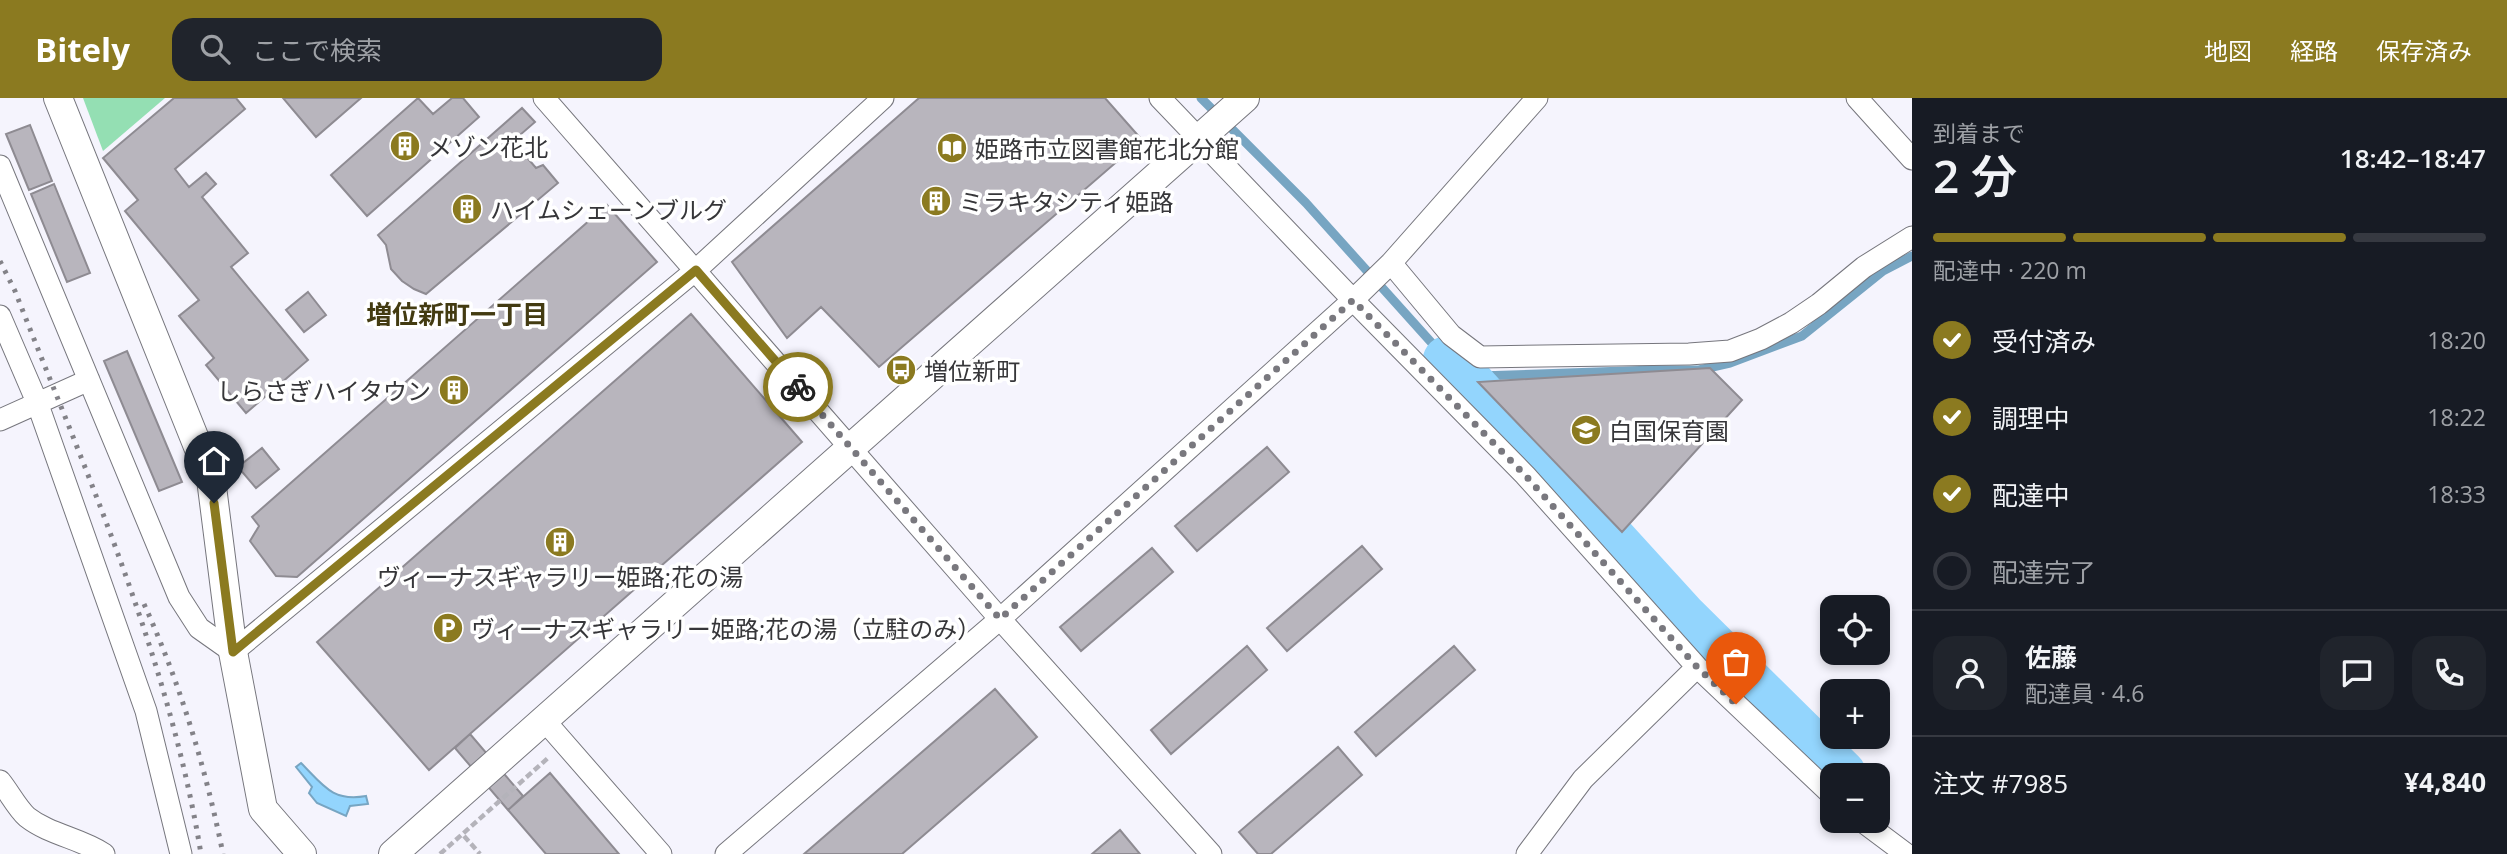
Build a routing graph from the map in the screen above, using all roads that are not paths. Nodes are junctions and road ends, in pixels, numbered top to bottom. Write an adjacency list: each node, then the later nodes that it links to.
1 (58, 98): 21 (street)
2 (544, 98): 13 (street)
3 (883, 98): 13 (street)
4 (1160, 98): 8 (street)
5 (1537, 98): 12 (street)
6 (1857, 98): 9 (street)
7 (1241, 101): 8 (street)
8 (1199, 139): 14 (street); 19 (street)
9 (1912, 159)
10 (0, 166): 16 (street)
11 (1912, 237): 12 (street)
12 (1391, 263): 14 (street)
13 (696, 270): 19 (street); 21 (street)
14 (1353, 300): 20 (street); 22 (street)
15 (0, 316): 17 (street)
16 (89, 380): 17 (street); 21 (street)
17 (37, 402): 18 (street); 28 (street)
18 (0, 420)
19 (852, 447): 20 (street); 23 (street)
20 (1000, 619): 32 (street); 33 (street)
21 (233, 652): 29 (street)
22 (1697, 667): 25 (street); 34 (street)
23 (544, 720): 30 (street); 31 (street)
24 (0, 781): 27 (street)
25 (1820, 783)
26 (1878, 833): 35 (street)
27 (104, 854)
28 (181, 854)
29 (302, 854)
30 (393, 854)
31 (661, 854)
32 (726, 854)
33 (1210, 854)
34 (1527, 854)
35 (1906, 854)

